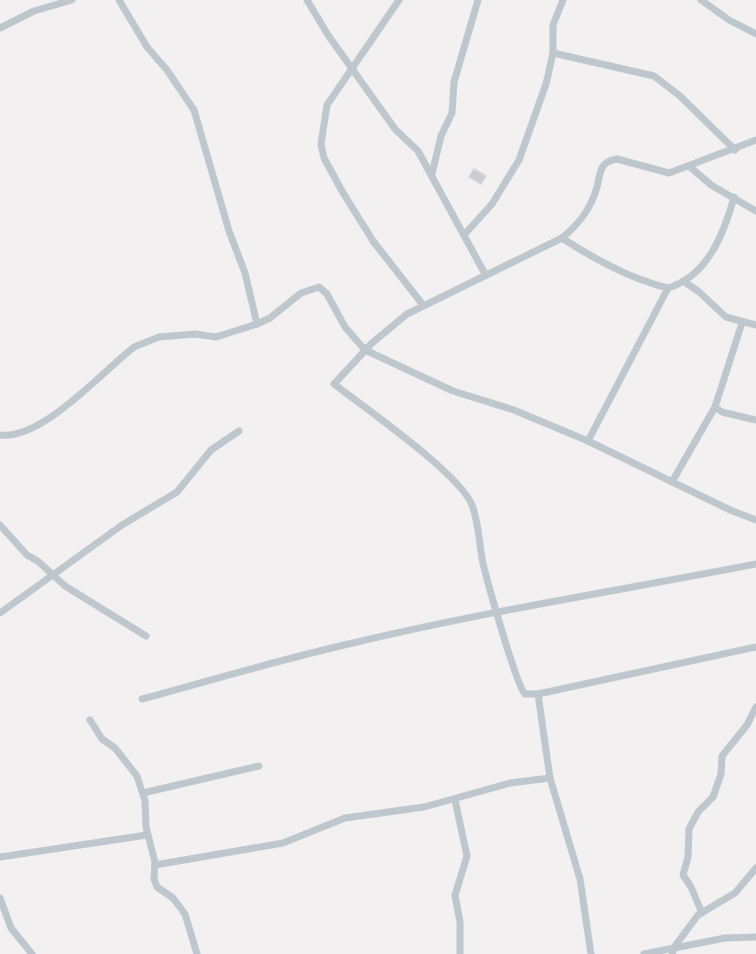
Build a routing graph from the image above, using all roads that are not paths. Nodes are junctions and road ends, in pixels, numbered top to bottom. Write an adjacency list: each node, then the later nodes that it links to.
1 (72, 0): 8 (street)
2 (119, 0): 25 (street)
3 (307, 0): 11 (street)
4 (399, 0): 11 (street)
5 (478, 0): 15 (street)
6 (563, 0): 10 (street)
7 (704, 1): 9 (street)
8 (0, 28)
9 (756, 34)
10 (554, 53): 13 (street); 18 (street)
11 (352, 65): 15 (street); 23 (street)
12 (756, 140): 13 (street)
13 (735, 150): 14 (street)
14 (688, 166): 16 (street); 19 (street)
15 (432, 174): 18 (street)
16 (734, 197): 17 (street); 21 (street)
17 (756, 210)
18 (464, 235): 20 (street)
19 (562, 238): 20 (street); 22 (street)
20 (485, 274): 23 (street)
21 (682, 281): 22 (street); 24 (street)
22 (668, 288): 32 (street)
23 (423, 304): 27 (street)
24 (742, 323): 26 (street); 28 (street)
25 (257, 324): 27 (street); 31 (street)
26 (756, 325)
27 (365, 350): 32 (street); 38 (street)
28 (715, 407): 29 (street); 33 (street)
29 (756, 420)
30 (239, 431): 37 (street)
31 (0, 435)
32 (588, 441): 33 (street)
33 (672, 480): 34 (street)
34 (756, 520)
35 (0, 525): 37 (street)
36 (756, 564): 38 (street)
37 (53, 575): 39 (street); 40 (street)
38 (498, 612): 42 (street); 43 (street)
39 (0, 613)
40 (146, 636)
41 (756, 647): 42 (street)
42 (538, 694): 47 (street)
43 (142, 699)
44 (756, 707): 55 (street)
45 (90, 720): 48 (street)
46 (259, 766): 48 (street)
47 (550, 778): 49 (street); 61 (street)
48 (143, 793): 50 (street)
49 (454, 800): 52 (street); 60 (street)
50 (147, 835): 51 (street); 52 (street)
51 (0, 857)
52 (155, 865): 59 (street)
53 (756, 868): 55 (street)
54 (0, 898): 58 (street)
55 (702, 913): 57 (street)
56 (756, 937): 57 (street)
57 (675, 946): 62 (street); 63 (street)
58 (32, 954)
59 (197, 954)
60 (460, 954)
61 (591, 954)
62 (644, 954)
63 (672, 954)

